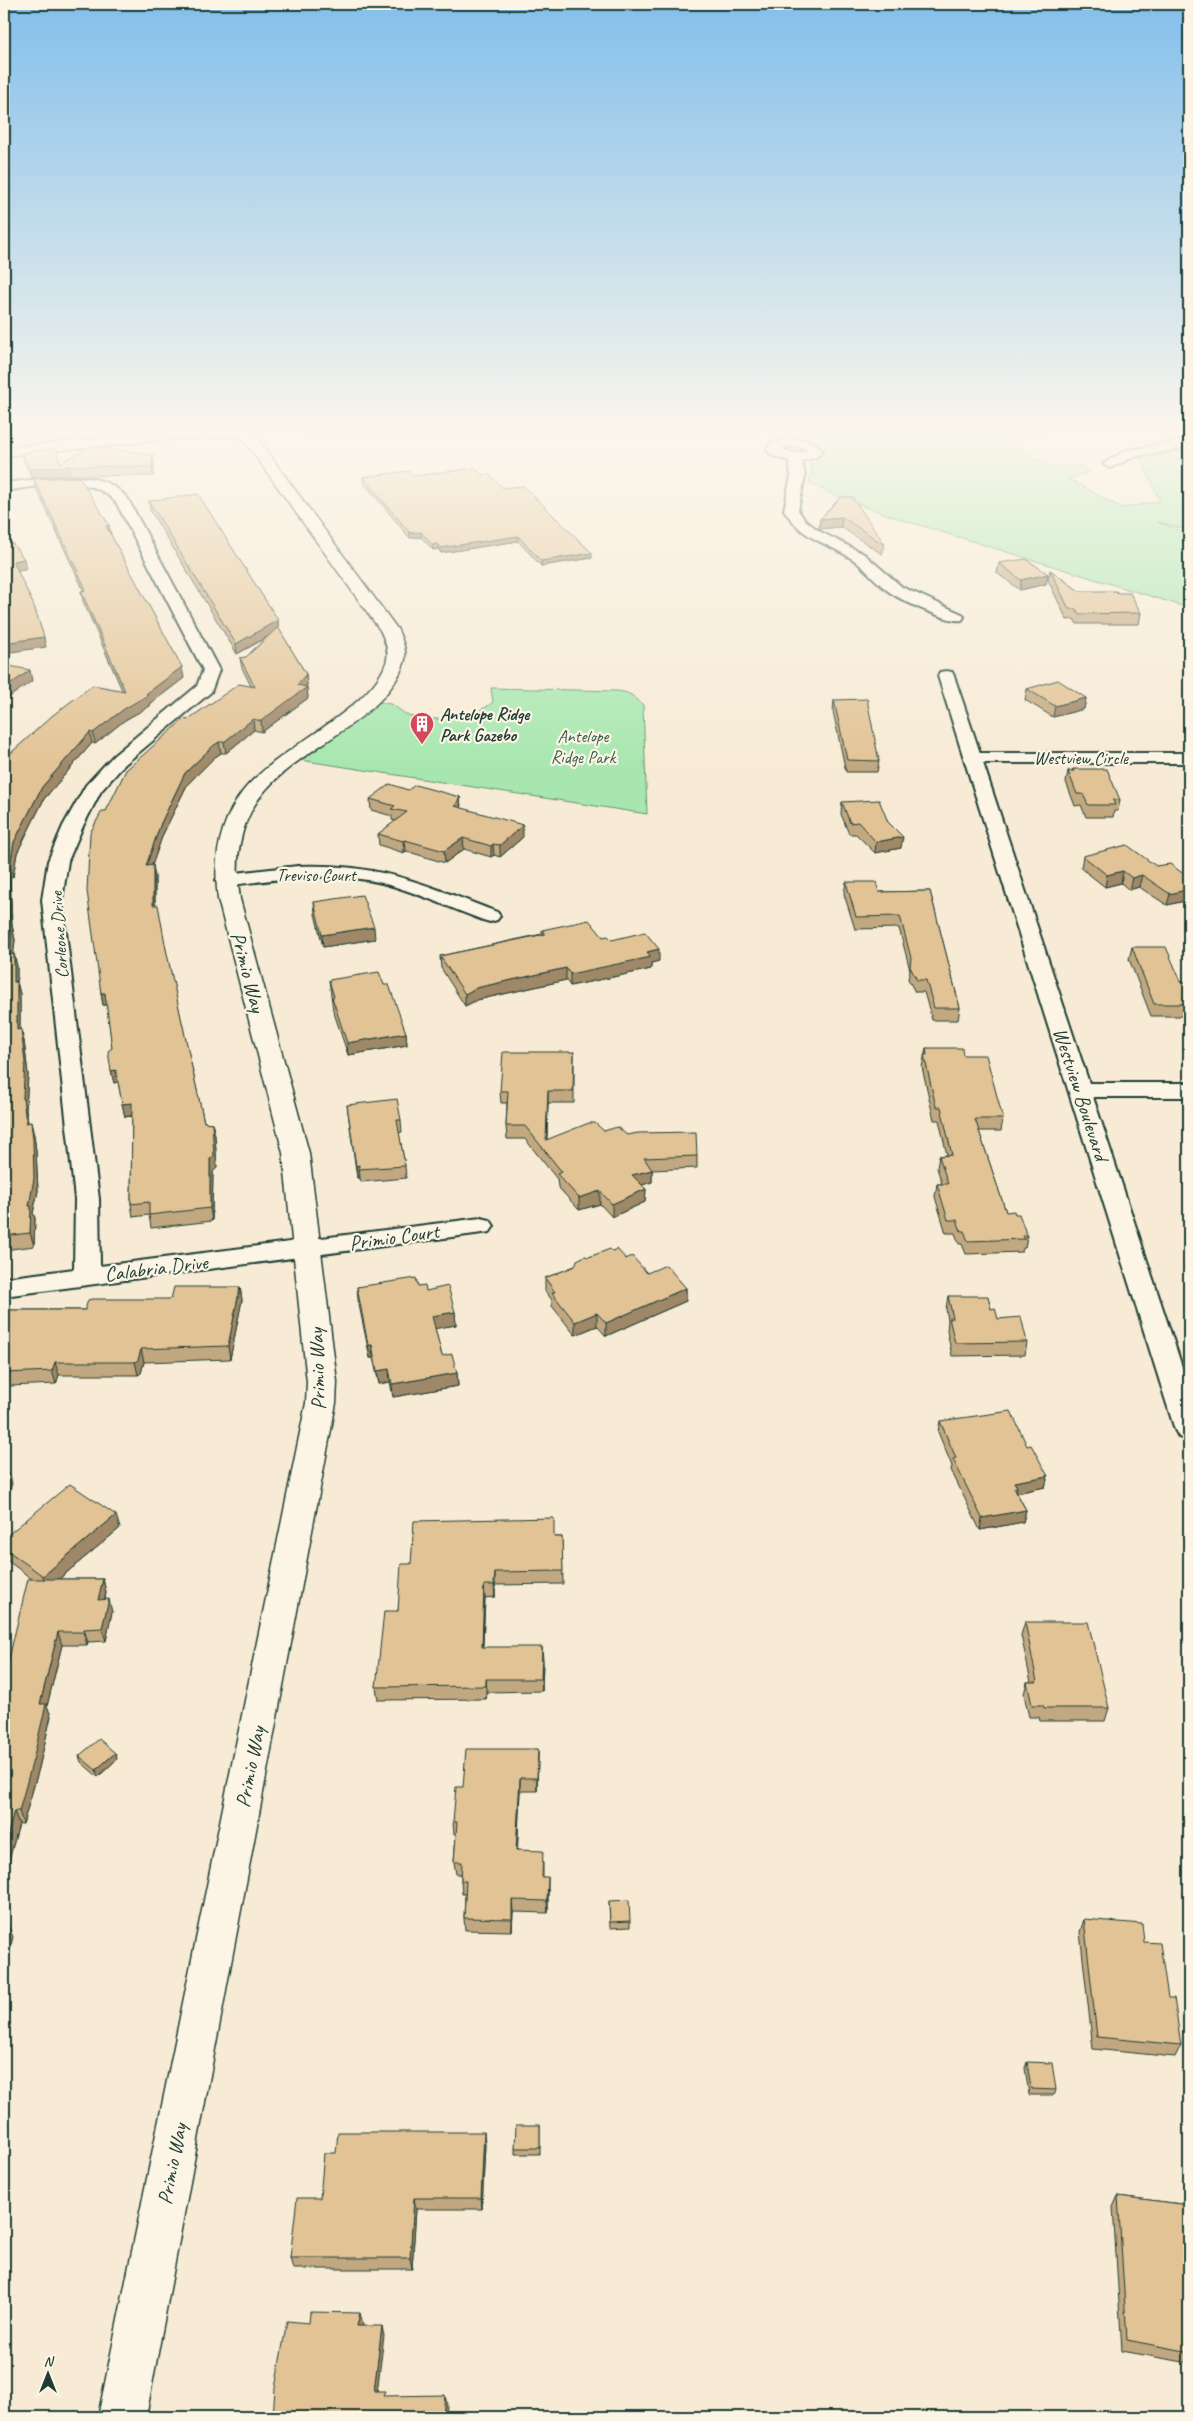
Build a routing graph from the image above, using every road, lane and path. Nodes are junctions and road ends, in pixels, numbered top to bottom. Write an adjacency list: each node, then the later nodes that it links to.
1 (145, 544): 14 (street, Corleone Drive)
2 (328, 544): 8 (street, Primio Way)
3 (832, 544): 4 (street)
4 (956, 617)
5 (946, 676): 6 (street, Westview Boulevard)
6 (972, 758): 7 (street, Westview Circle); 10 (street, Westview Boulevard)
7 (1189, 758)
8 (226, 880): 9 (street, Treviso Court); 13 (street, Primio Way)
9 (490, 916)
10 (1079, 1090): 11 (street); 16 (street, Westview Boulevard)
11 (1189, 1090)
12 (481, 1226): 13 (street, Primio Court)
13 (307, 1249): 14 (street, Calabria Drive); 17 (street, Primio Way)
14 (87, 1277): 15 (street, Calabria Drive)
15 (4, 1287)
16 (1189, 1430)
17 (122, 2417)

